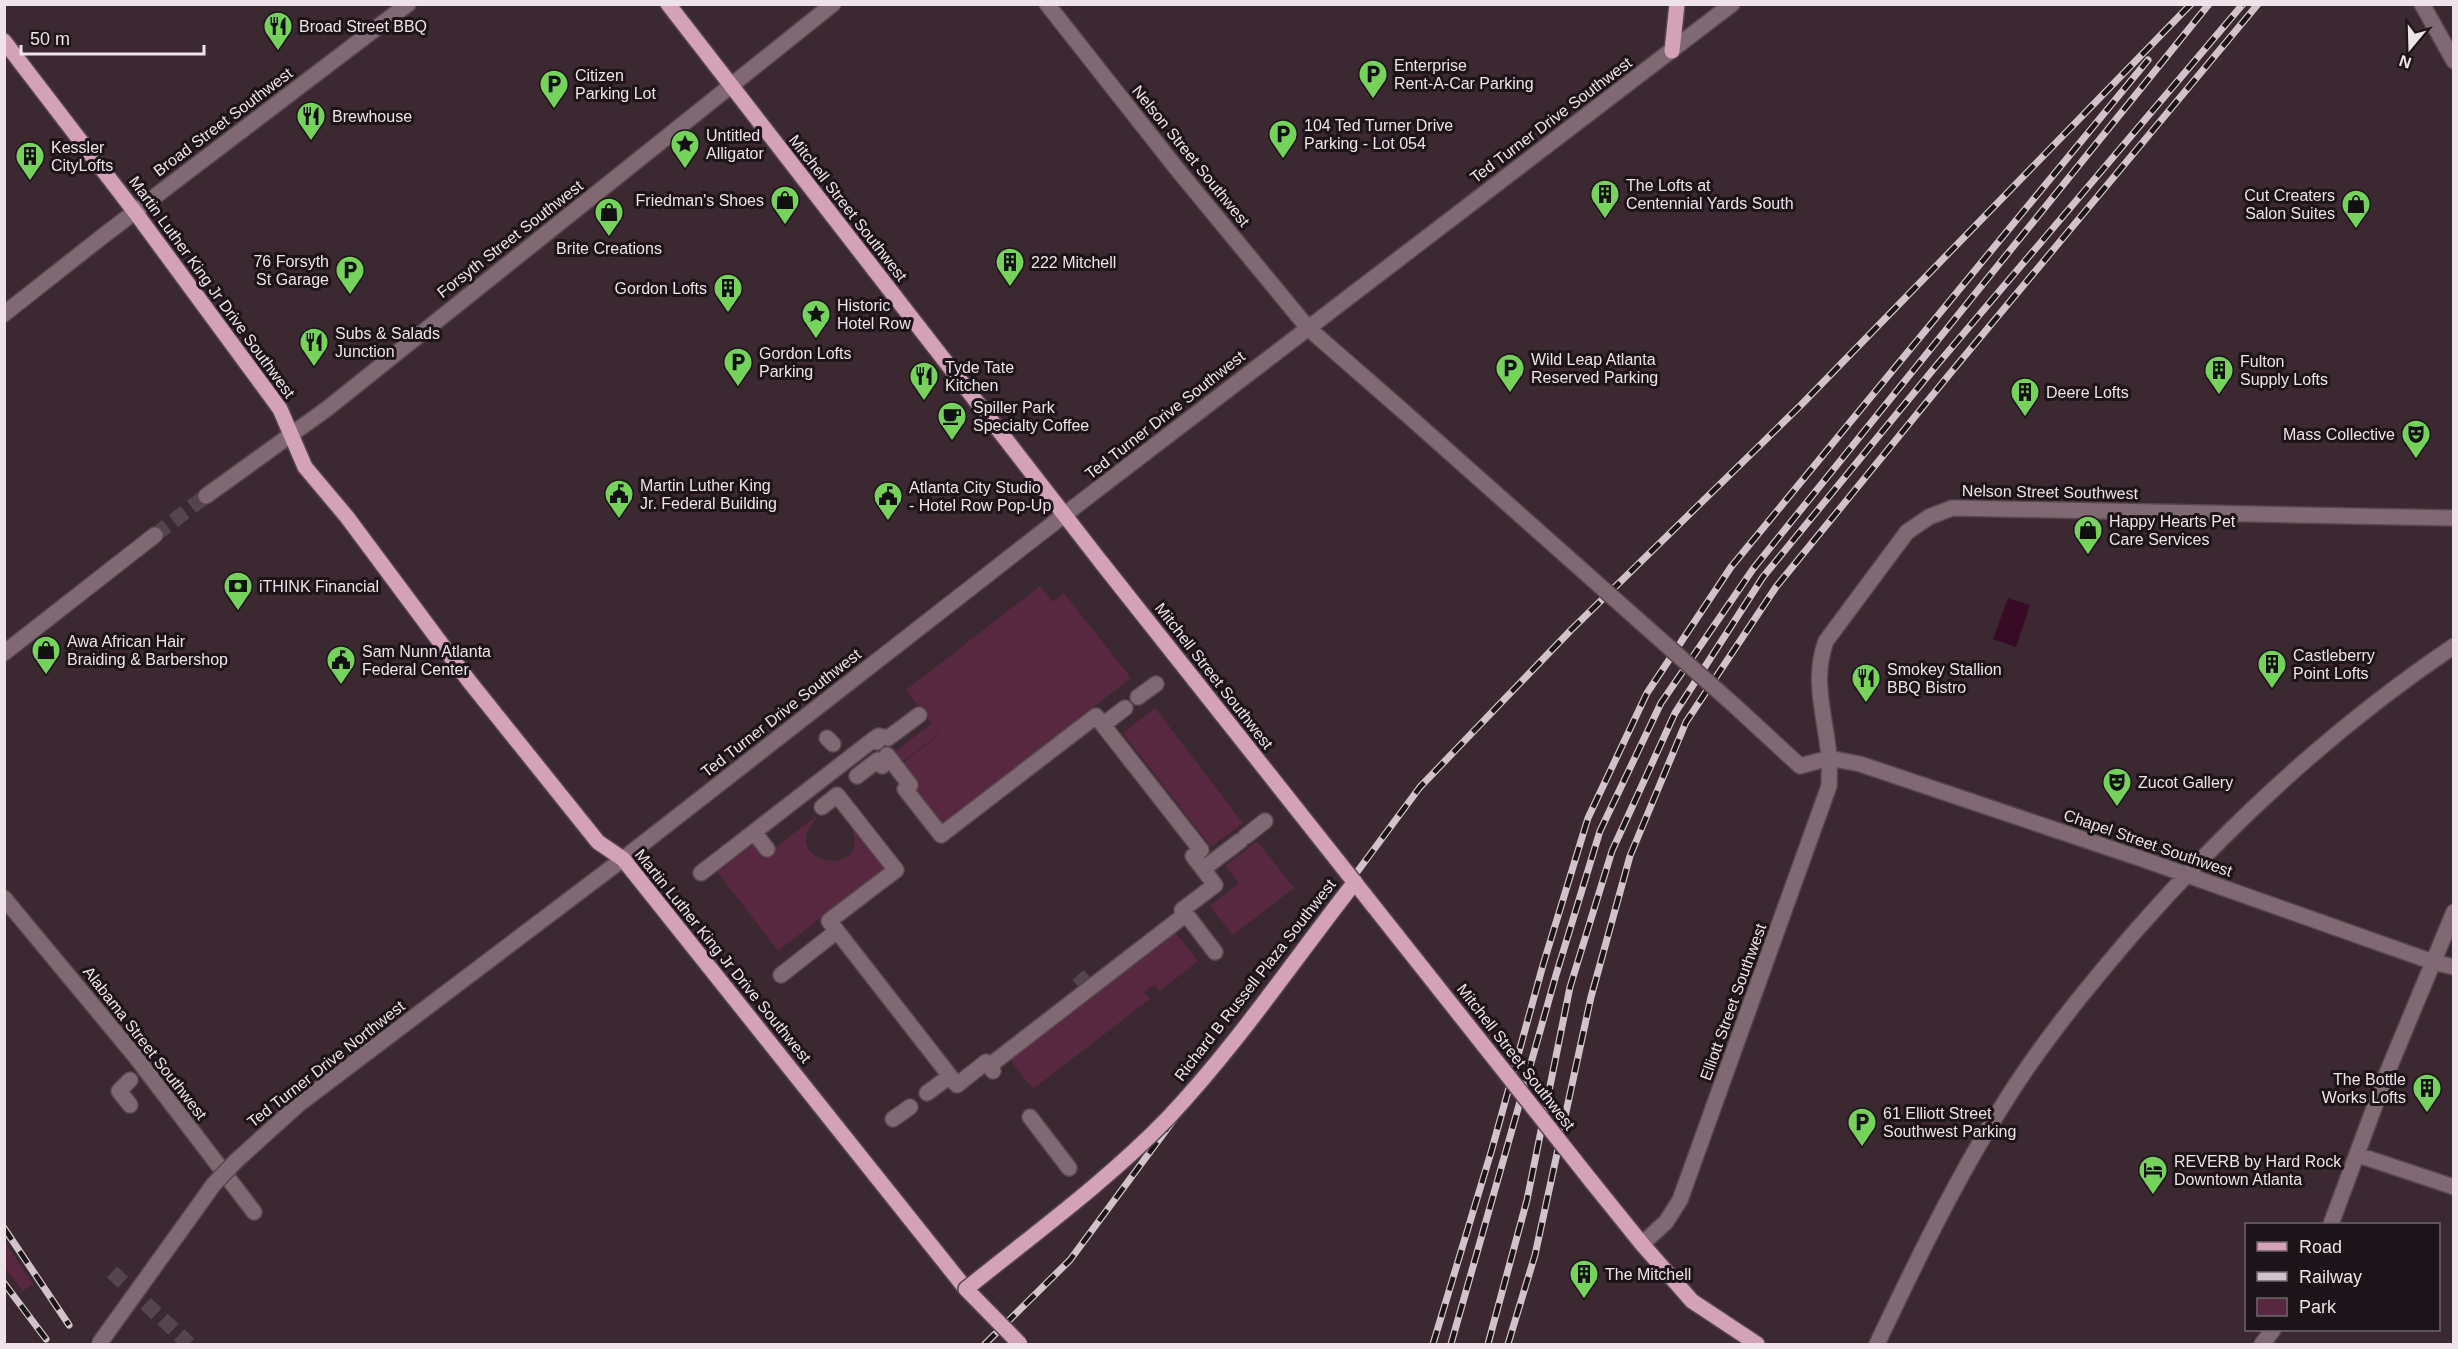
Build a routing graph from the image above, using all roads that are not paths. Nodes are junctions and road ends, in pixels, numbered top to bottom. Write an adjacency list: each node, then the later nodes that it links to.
1 (408, 4): 12 (street, Broad Street Southwest)
2 (668, 4): 11 (main road, Mitchell Street Southwest)
3 (833, 4): 11 (street, Forsyth Street Southwest)
4 (1047, 4): 14 (street, Nelson Street Southwest)
5 (1677, 4): 9 (main road)
6 (1732, 4): 9 (street, Ted Turner Drive Southwest)
7 (2422, 4): 10 (street)
8 (4, 41): 12 (main road, Martin Luther King Jr Drive Southwest)
9 (1672, 51): 14 (street, Ted Turner Drive Southwest)
10 (2454, 62)
11 (730, 86): 15 (street, Forsyth Street Southwest); 17 (main road, Mitchell Street Southwest)
12 (135, 212): 13 (street, Broad Street Southwest); 15 (main road, Martin Luther King Jr Drive Southwest)
13 (4, 314)
14 (1308, 328): 17 (street, Ted Turner Drive Southwest); 27 (street, Nelson Street Southwest, bridge)
15 (290, 436): 16 (street, Forsyth Street Southwest); 34 (main road, Martin Luther King Jr Drive Southwest)
16 (206, 496)
17 (1064, 515): 34 (street, Ted Turner Drive Southwest); 38 (main road, Mitchell Street Southwest, bridge)
18 (2454, 518): 27 (street, Nelson Street Southwest)
19 (156, 535): 21 (street)
20 (2454, 646): 37 (street)
21 (4, 653)
22 (1156, 684): 23 (street)
23 (1138, 697)
24 (1125, 708): 26 (street)
25 (919, 715): 28 (street)
26 (1103, 725): 28 (street); 35 (street)
27 (1829, 758): 37 (street, Chapel Street Southwest); 59 (street, Elliott Street Southwest)
28 (848, 764): 29 (street); 29 (street)
29 (830, 786): 30 (street); 32 (street); 42 (street)
30 (822, 807)
31 (1265, 821): 35 (street)
32 (754, 832): 33 (street); 36 (street)
33 (767, 849)
34 (623, 859): 60 (main road, Martin Luther King Jr Drive Southwest); 63 (street, Ted Turner Drive Northwest, bridge)
35 (1203, 869): 41 (street)
36 (701, 873)
37 (2186, 875): 44 (street, Chapel Street Southwest); 62 (street)
38 (1355, 882): 59 (main road, Mitchell Street Southwest, bridge); 60 (main road, Richard B Russell Plaza Southwest, bridge)
39 (4, 898): 57 (street, Alabama Street Southwest)
40 (2454, 912): 44 (street)
41 (1186, 914): 43 (street); 47 (street)
42 (837, 931): 46 (street); 47 (street)
43 (1215, 952)
44 (2433, 962): 45 (street, Chapel Street Southwest); 54 (street)
45 (2454, 967)
46 (781, 975)
47 (950, 1076): 49 (street)
48 (130, 1080): 50 (street)
49 (927, 1093)
50 (130, 1105)
51 (910, 1107): 53 (street)
52 (1029, 1117): 55 (street)
53 (893, 1119)
54 (2358, 1155): 56 (street); 58 (street)
55 (1069, 1168)
56 (2454, 1187)
57 (254, 1212)
58 (2331, 1223)
59 (1642, 1244): 65 (main road, Mitchell Street Southwest)
60 (966, 1289): 64 (main road, Martin Luther King Jr Drive Southwest, bridge)
61 (2272, 1331): 66 (street)
62 (1877, 1343)
63 (99, 1344)
64 (1020, 1344)
65 (1757, 1344)
66 (2262, 1344)

